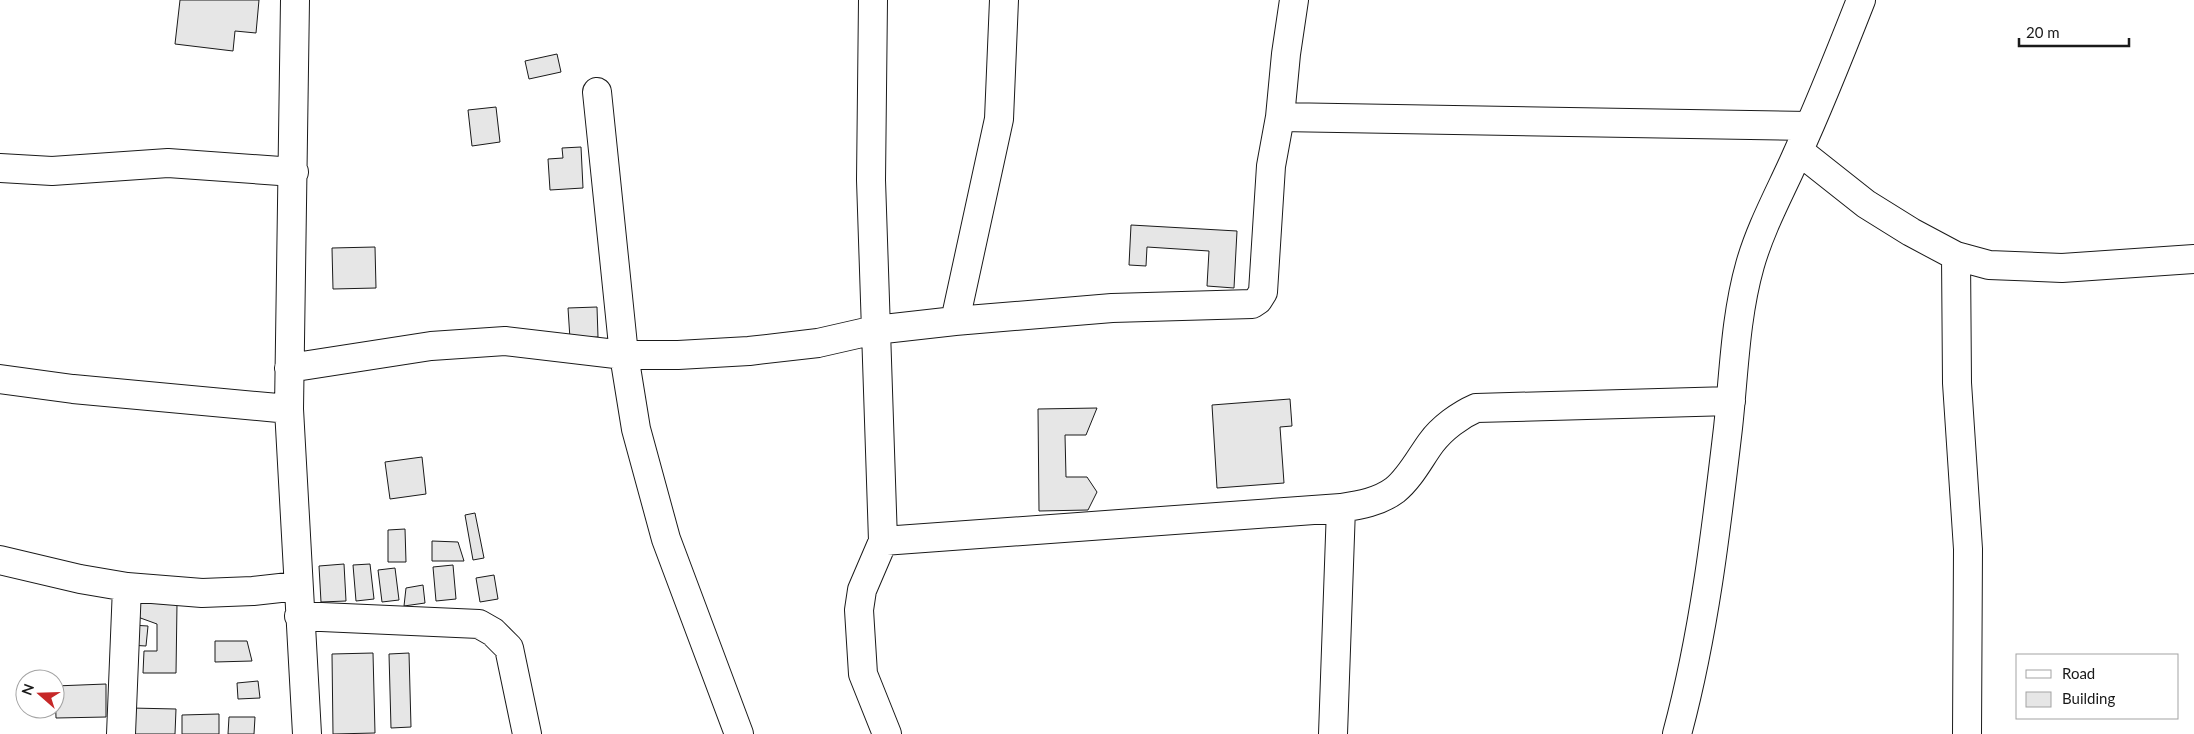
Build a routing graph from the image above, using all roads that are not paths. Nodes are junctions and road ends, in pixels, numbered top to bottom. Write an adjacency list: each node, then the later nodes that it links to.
1 (294, 0): 11 (street)
2 (873, 0): 15 (street)
3 (1004, 0): 14 (street)
4 (1294, 0): 7 (street)
5 (1861, 0): 8 (street)
6 (597, 92): 16 (street)
7 (1280, 117): 8 (street); 14 (street)
8 (1809, 126): 9 (street)
9 (1799, 151): 12 (street); 19 (street)
10 (0, 168): 11 (street)
11 (294, 172): 17 (street)
12 (1956, 256): 13 (street); 34 (street)
13 (2194, 259)
14 (956, 321): 15 (street)
15 (875, 330): 16 (street); 22 (street)
16 (624, 355): 17 (street); 30 (street)
17 (289, 368): 20 (street)
18 (0, 379): 20 (street)
19 (1731, 401): 21 (street); 33 (street)
20 (289, 409): 24 (street)
21 (1341, 508): 22 (street); 32 (street)
22 (883, 541): 31 (street)
23 (0, 560): 25 (street)
24 (298, 586): 25 (street); 26 (street)
25 (127, 587): 27 (street)
26 (299, 616): 28 (street); 29 (street)
27 (121, 734)
28 (306, 734)
29 (527, 734)
30 (739, 734)
31 (887, 734)
32 (1333, 734)
33 (1677, 734)
34 (1967, 734)

